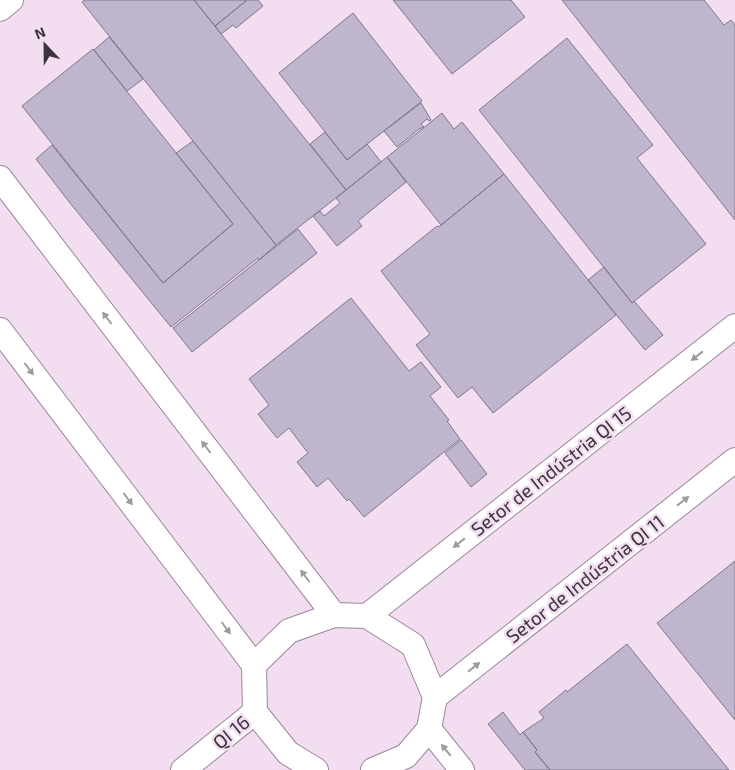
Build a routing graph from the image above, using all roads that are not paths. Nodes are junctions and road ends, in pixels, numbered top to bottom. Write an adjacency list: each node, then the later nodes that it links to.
1 (11, 0): 2 (street)
2 (0, 9)
3 (0, 178): 7 (street, one-way to 3)
4 (735, 326): 8 (street, Setor de Indústria QI 15, one-way to 8)
5 (0, 330): 9 (street, one-way to 9)
6 (735, 460): 10 (street, Setor de Indústria QI 11, one-way to 6)
7 (334, 615): 8 (street); 9 (street)
8 (367, 616): 10 (street)
9 (254, 665): 11 (street)
10 (436, 697): 12 (street)
11 (255, 712): 13 (street, QI 16); 14 (street)
12 (429, 729): 15 (street); 16 (street, one-way to 12)
13 (184, 770)
14 (316, 770)
15 (373, 770)
16 (462, 770)

